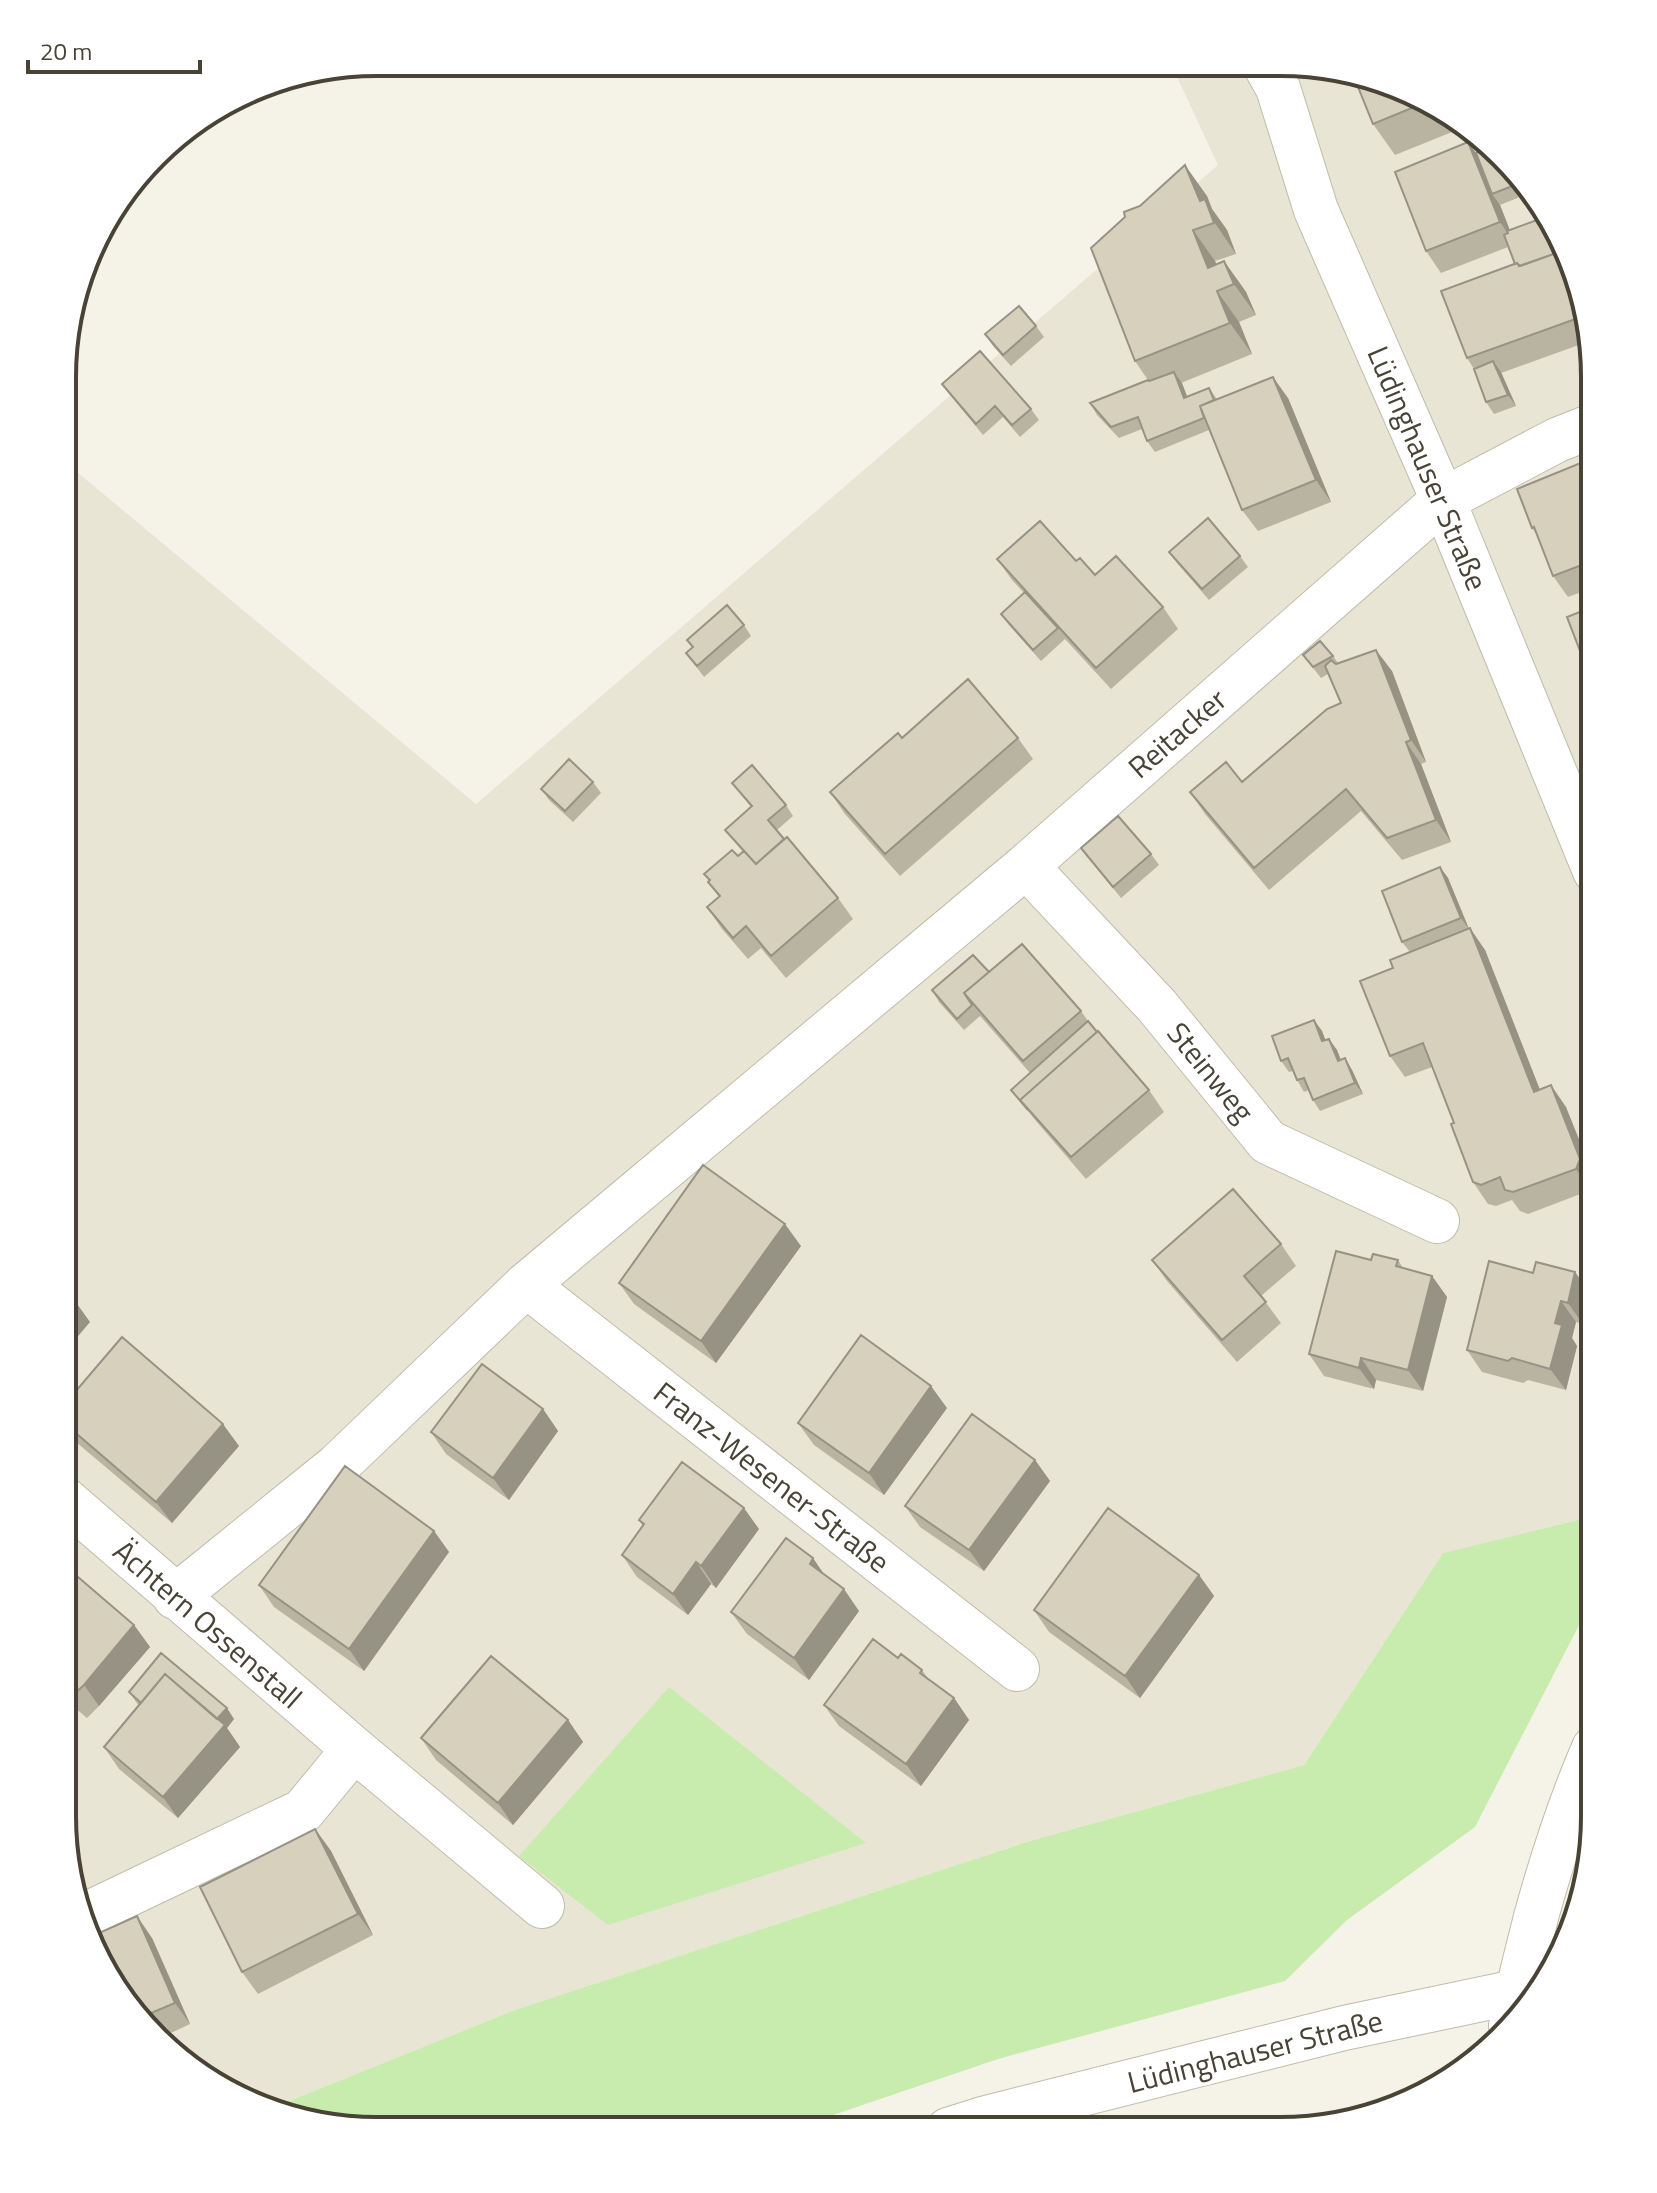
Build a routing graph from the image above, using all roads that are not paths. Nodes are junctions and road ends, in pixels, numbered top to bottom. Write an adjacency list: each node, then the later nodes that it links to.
1 (1271, 76): 3 (street, Lüdinghauser Straße)
2 (1581, 431): 3 (street, Reitacker)
3 (1443, 500): 4 (street, Lüdinghauser Straße); 5 (street, Reitacker)
4 (1581, 837)
5 (1026, 866): 6 (street, Steinweg); 7 (street, Reitacker)
6 (1437, 1221)
7 (526, 1285): 9 (street); 10 (street, Franz-Wesener-Straße)
8 (76, 1509): 9 (street, Ächtern Ossenstall)
9 (175, 1597): 11 (street, Ächtern Ossenstall)
10 (1017, 1669)
11 (354, 1749): 13 (street, Ächtern Ossenstall); 14 (street)
12 (1581, 1778): 15 (street, Lüdinghauser Straße)
13 (542, 1906)
14 (92, 1912)
15 (1527, 1988)
16 (1516, 2002): 17 (street, Lüdinghauser Straße)
17 (990, 2117)

